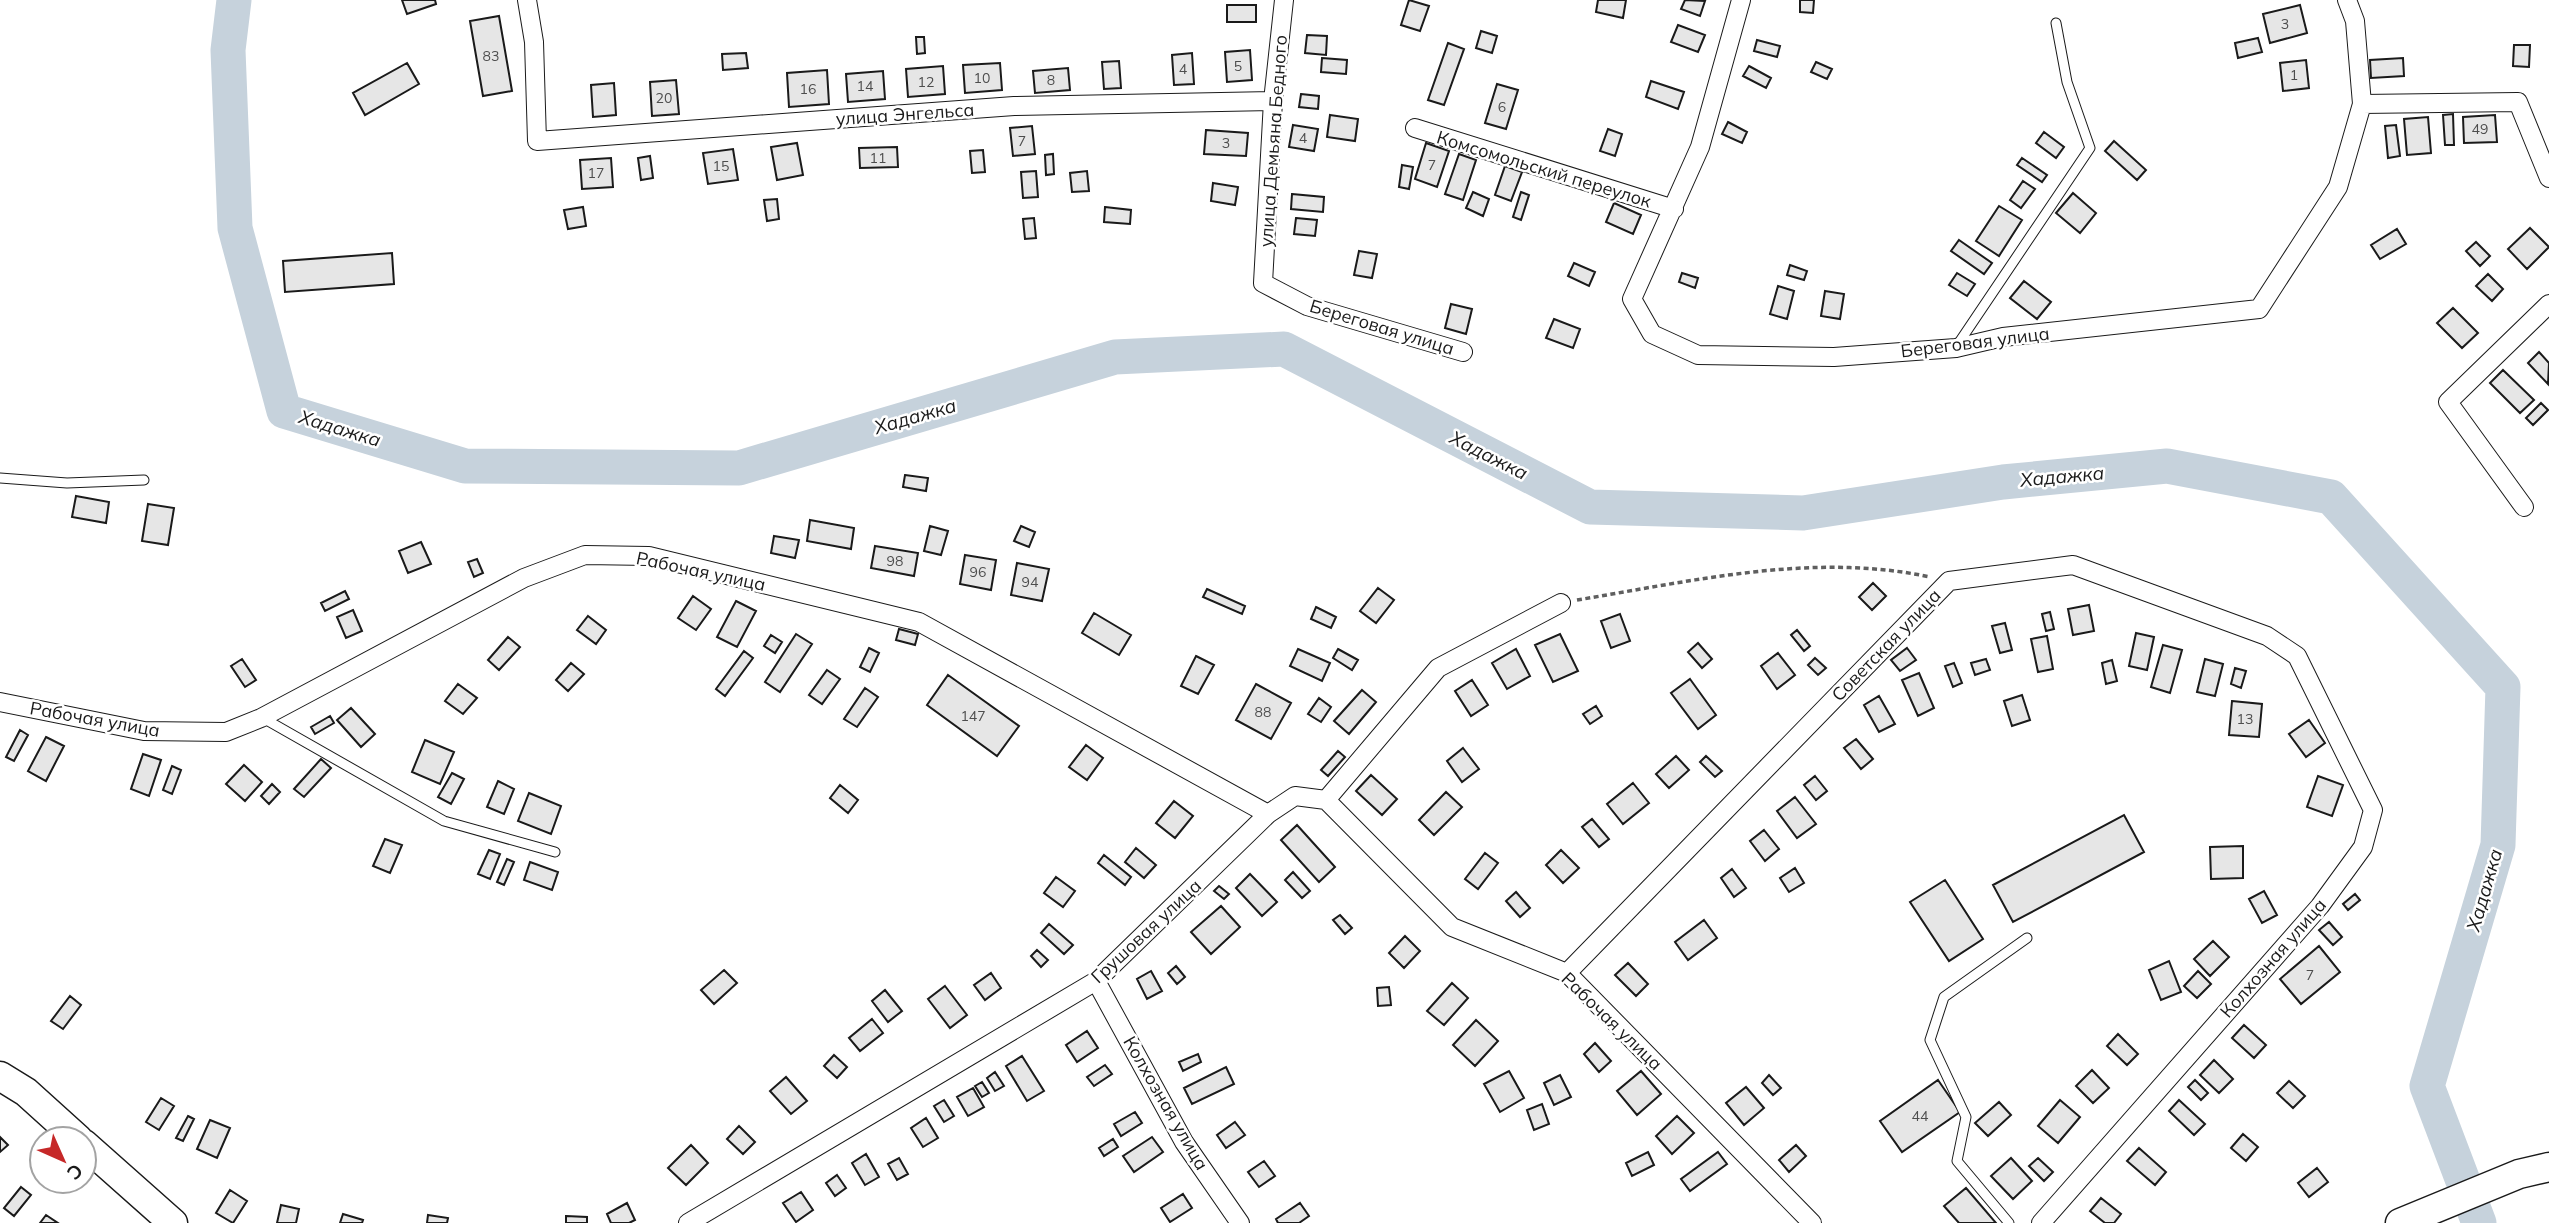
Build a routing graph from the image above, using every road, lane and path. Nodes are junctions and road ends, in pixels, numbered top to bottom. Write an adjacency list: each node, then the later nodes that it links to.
1 (527, 0): 6 (street, улица Энгельса)
2 (1283, 0): 6 (street, улица Демьяна Бедного)
3 (1741, 0): 10 (street)
4 (2347, 0): 7 (street)
5 (2056, 23): 13 (lane)
6 (1273, 101): 11 (street, улица Демьяна Бедного)
7 (2362, 104): 9 (street); 13 (street, Береговая улица)
8 (1415, 128): 10 (street, Комсомольский переулок)
9 (2549, 178)
10 (1674, 209): 13 (street, Береговая улица)
11 (1263, 283): 14 (street, Береговая улица)
12 (2549, 304): 17 (street)
13 (1956, 348)
14 (1463, 352)
15 (0, 478): 16 (lane)
16 (144, 480)
17 (2524, 507)
18 (1949, 581): 19 (path); 20 (street, Советская улица); 27 (street, Советская улица)
19 (1561, 603): 23 (street)
20 (2297, 656): 39 (street, Колхозная улица)
21 (0, 702): 22 (street, Рабочая улица)
22 (261, 718): 24 (street, Рабочая улица); 25 (lane)
23 (1326, 800): 24 (street, Грушовая улица); 27 (street, Рабочая улица)
24 (1268, 814): 28 (street, Грушовая улица)
25 (555, 852)
26 (2027, 938): 38 (lane)
27 (1567, 973): 37 (street, Рабочая улица)
28 (1096, 981): 35 (street, Грушовая улица); 36 (street, Колхозная улица)
29 (0, 1076): 30 (main road)
30 (63, 1125)
31 (98, 1156): 34 (main road)
32 (2549, 1167): 33 (main road)
33 (2403, 1221)
34 (173, 1223)
35 (688, 1223)
36 (1240, 1223)
37 (1812, 1223)
38 (2009, 1223)
39 (2041, 1223)

